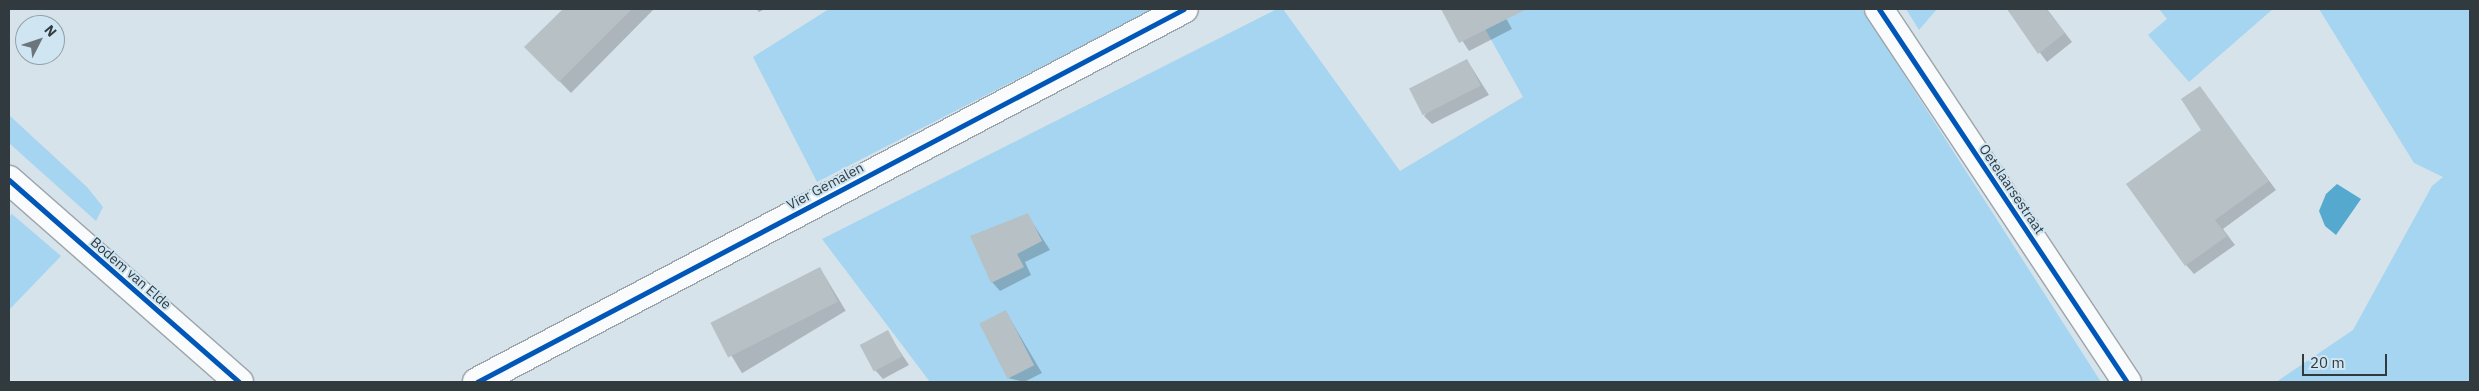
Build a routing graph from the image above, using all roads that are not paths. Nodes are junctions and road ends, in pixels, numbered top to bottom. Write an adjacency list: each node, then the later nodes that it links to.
1 (1184, 9): 5 (street, Vier Gemalen)
2 (1879, 9): 6 (street, Oetelaarsestraat)
3 (9, 180): 4 (street, Bodem van Elde)
4 (239, 382)
5 (477, 382)
6 (2127, 382)

